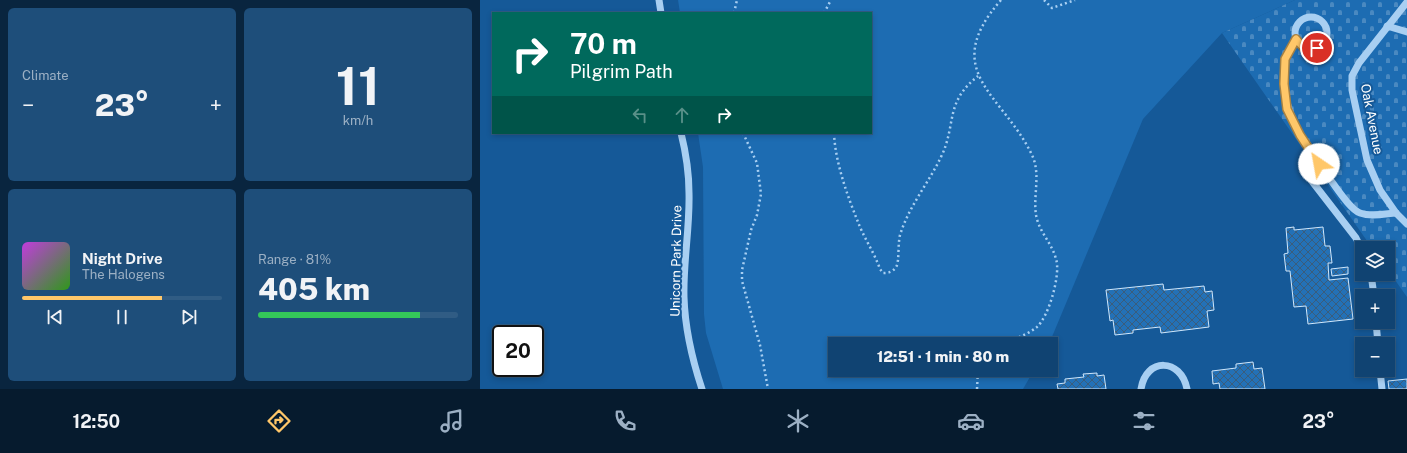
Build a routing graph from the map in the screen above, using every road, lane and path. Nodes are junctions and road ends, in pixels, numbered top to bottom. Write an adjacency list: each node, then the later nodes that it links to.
1 (659, 0): 8 (street)
2 (737, 0): 9 (path)
3 (831, 0): 10 (path)
4 (1001, 0): 14 (path)
5 (1044, 0): 6 (path)
6 (1074, 0)
7 (1407, 2): 11 (street, Oak Avenue)
8 (661, 12)
9 (734, 12)
10 (825, 12)
11 (1387, 26): 12 (street); 19 (street, Oak Avenue)
12 (1407, 32)
13 (1296, 39): 13 (street); 19 (street)
14 (978, 76): 17 (path); 22 (path)
15 (681, 134): 25 (street, Unicorn Park Drive)
16 (743, 134): 26 (path)
17 (834, 134)
18 (1311, 180): 21 (street)
19 (1396, 213): 20 (street, Oak Avenue)
20 (1407, 224)
21 (1358, 241)
22 (1020, 337)
23 (978, 377): 27 (path)
24 (1381, 377): 30 (street)
25 (702, 389)
26 (768, 389)
27 (977, 389)
28 (1141, 389): 29 (street)
29 (1187, 389)
30 (1382, 389)

